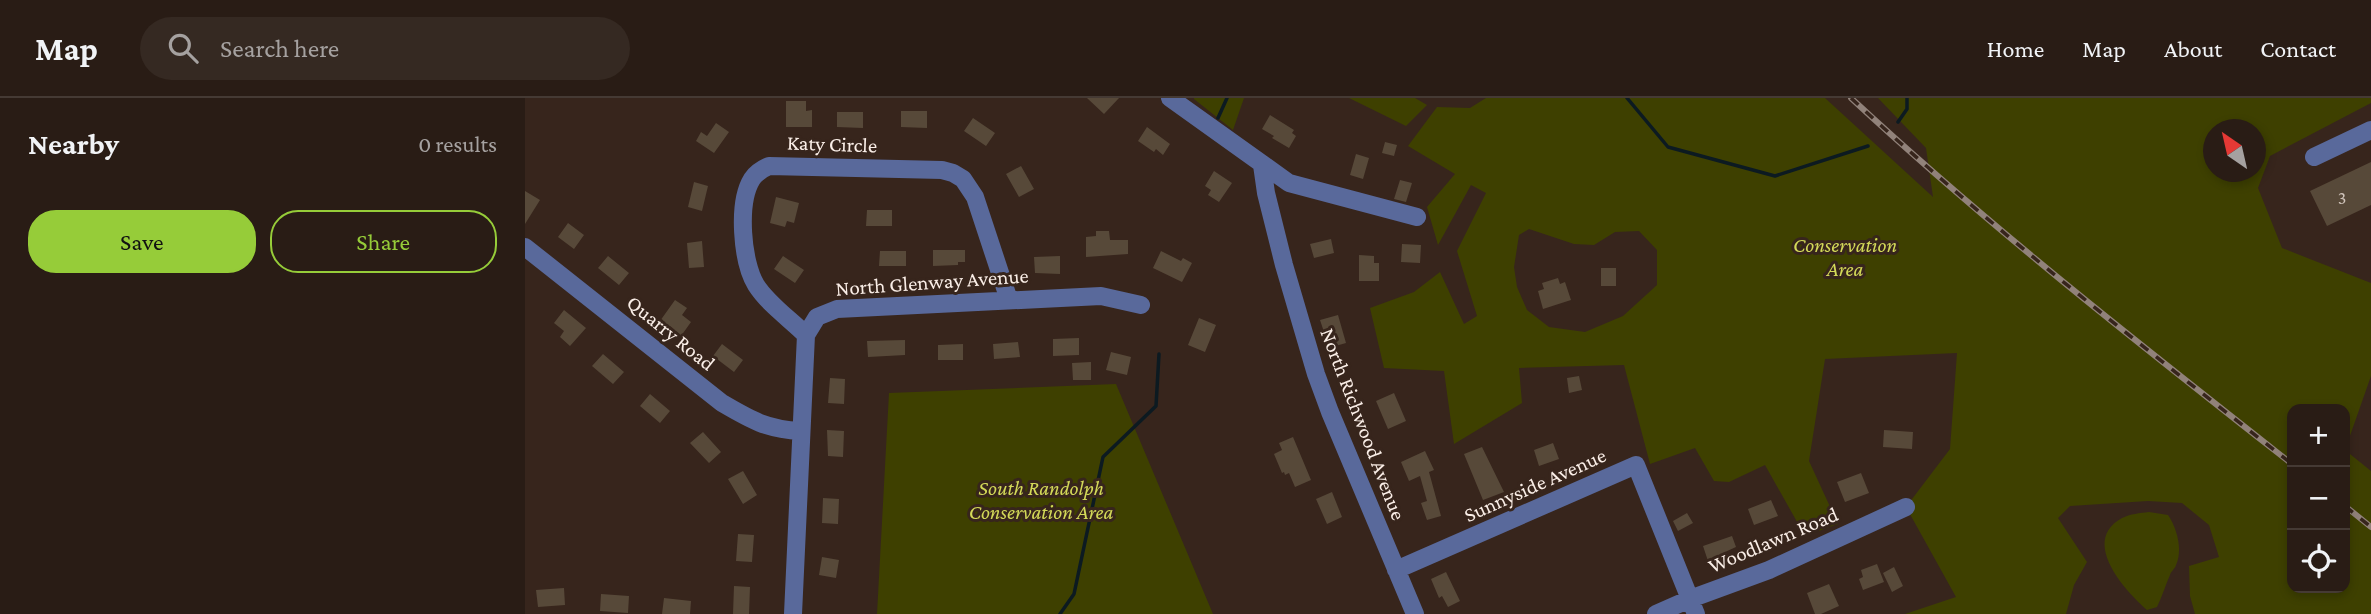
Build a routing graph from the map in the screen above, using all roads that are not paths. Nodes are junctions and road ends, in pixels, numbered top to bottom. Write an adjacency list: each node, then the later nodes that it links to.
1 (1170, 98): 4 (street)
2 (2371, 130): 3 (street)
3 (2314, 157)
4 (1262, 165): 5 (street); 12 (street, North Richwood Avenue)
5 (1417, 217)
6 (525, 247): 10 (street, Quarry Road)
7 (1009, 300): 8 (street, North Glenway Avenue); 9 (street, North Glenway Avenue); 9 (street, Katy Circle)
8 (1141, 305)
9 (806, 335): 10 (street)
10 (801, 431): 14 (street)
11 (1906, 507): 13 (street, Woodlawn Road)
12 (1396, 570): 13 (street, Sunnyside Avenue); 15 (street, North Richwood Avenue)
13 (1693, 606): 16 (street, Woodlawn Road)
14 (793, 614)
15 (1415, 614)
16 (1656, 614)

